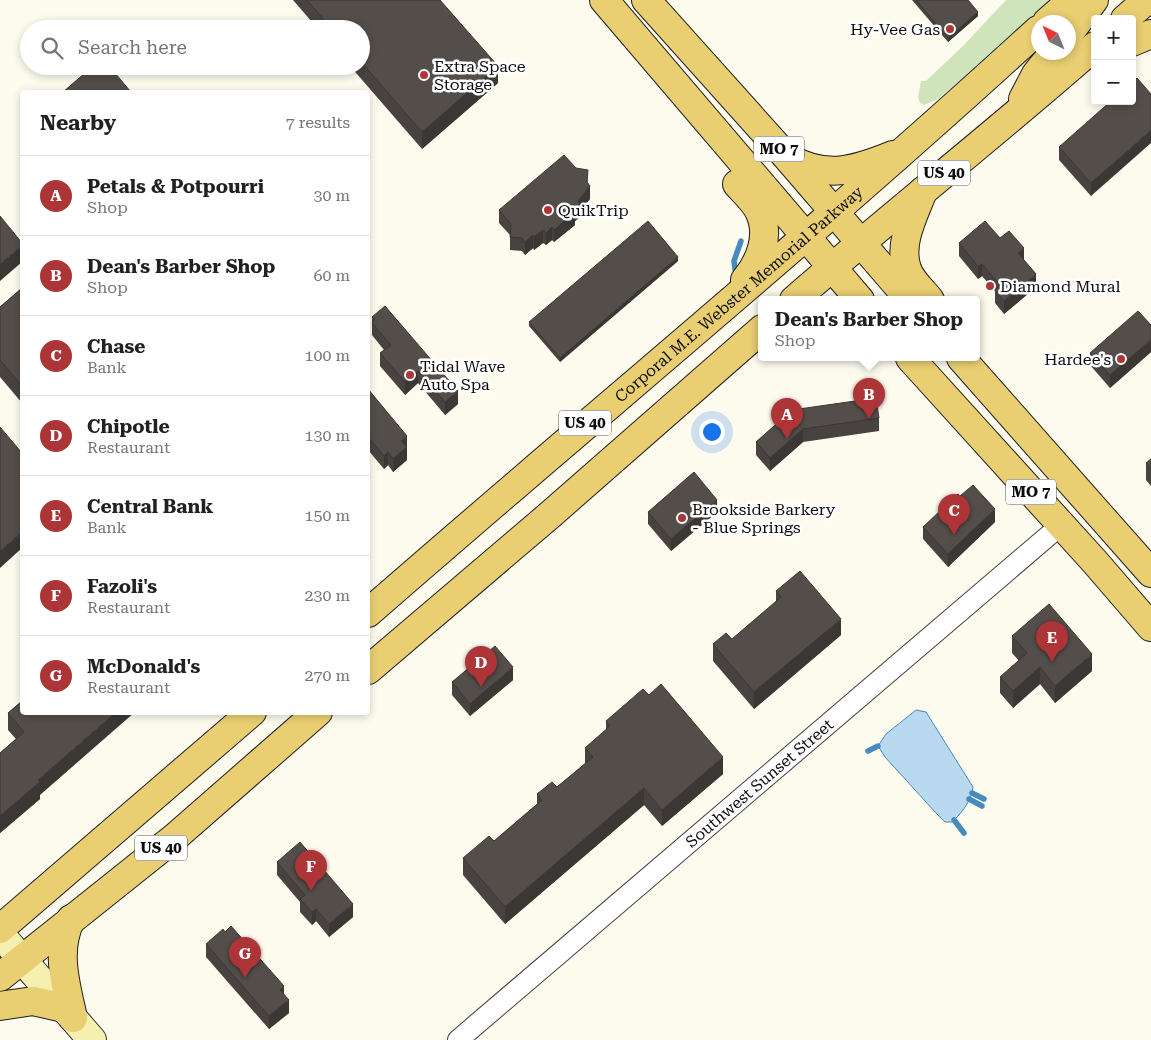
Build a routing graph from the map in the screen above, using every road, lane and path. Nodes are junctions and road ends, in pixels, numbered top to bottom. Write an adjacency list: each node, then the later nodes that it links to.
1 (604, 0): 16 (main road, MO 7)
2 (646, 0): 19 (main road, MO 7)
3 (1072, 0): 6 (main road)
4 (1094, 0): 8 (main road)
5 (1146, 0): 7 (main road)
6 (1055, 15)
7 (1129, 15)
8 (1076, 24)
9 (1151, 34): 11 (main road)
10 (1031, 36): 18 (main road, Corporal M.E. Webster Memorial Parkway / US 40)
11 (1136, 40)
12 (1091, 49): 15 (main road, US 40)
13 (1047, 60): 17 (main road)
14 (1093, 60): 15 (main road)
15 (1046, 88): 17 (main road, US 40)
16 (688, 99): 22 (main road, MO 7); 29 (main road)
17 (1013, 118): 20 (main road, US 40)
18 (909, 149): 19 (main road); 21 (main road, Corporal M.E. Webster Memorial Parkway / US 40)
19 (784, 155): 21 (main road, MO 7)
20 (924, 189): 23 (main road, US 40); 28 (main road)
21 (834, 212): 22 (main road, Corporal M.E. Webster Memorial Parkway / US 40); 23 (main road, MO 7)
22 (806, 237): 24 (main road, MO 7); 29 (main road, Corporal M.E. Webster Memorial Parkway / US 40)
23 (860, 243): 24 (main road, US 40); 27 (main road, MO 7)
24 (832, 267): 25 (main road, US 40); 26 (main road, MO 7)
25 (799, 296)
26 (857, 296)
27 (906, 296)
28 (927, 296)
29 (728, 302): 36 (main road, Corporal M.E. Webster Memorial Parkway / US 40)
30 (758, 333): 38 (main road, US 40)
31 (966, 361): 34 (main road, MO 7)
32 (909, 362): 33 (main road, MO 7)
33 (1060, 525): 35 (main road); 37 (main road, MO 7); 49 (street, Southwest Sunset Street)
34 (1151, 573)
35 (1151, 588)
36 (370, 610)
37 (1151, 627)
38 (370, 668)
39 (249, 715): 42 (main road, US 40)
40 (315, 715): 41 (main road, US 40)
41 (71, 919): 44 (main road, US 40); 47 (main road)
42 (0, 930)
43 (0, 934): 44 (street)
44 (20, 959): 45 (main road, US 40); 47 (street)
45 (0, 977)
46 (0, 1006): 47 (main road)
47 (68, 1013): 48 (street)
48 (92, 1040)
49 (458, 1040)

